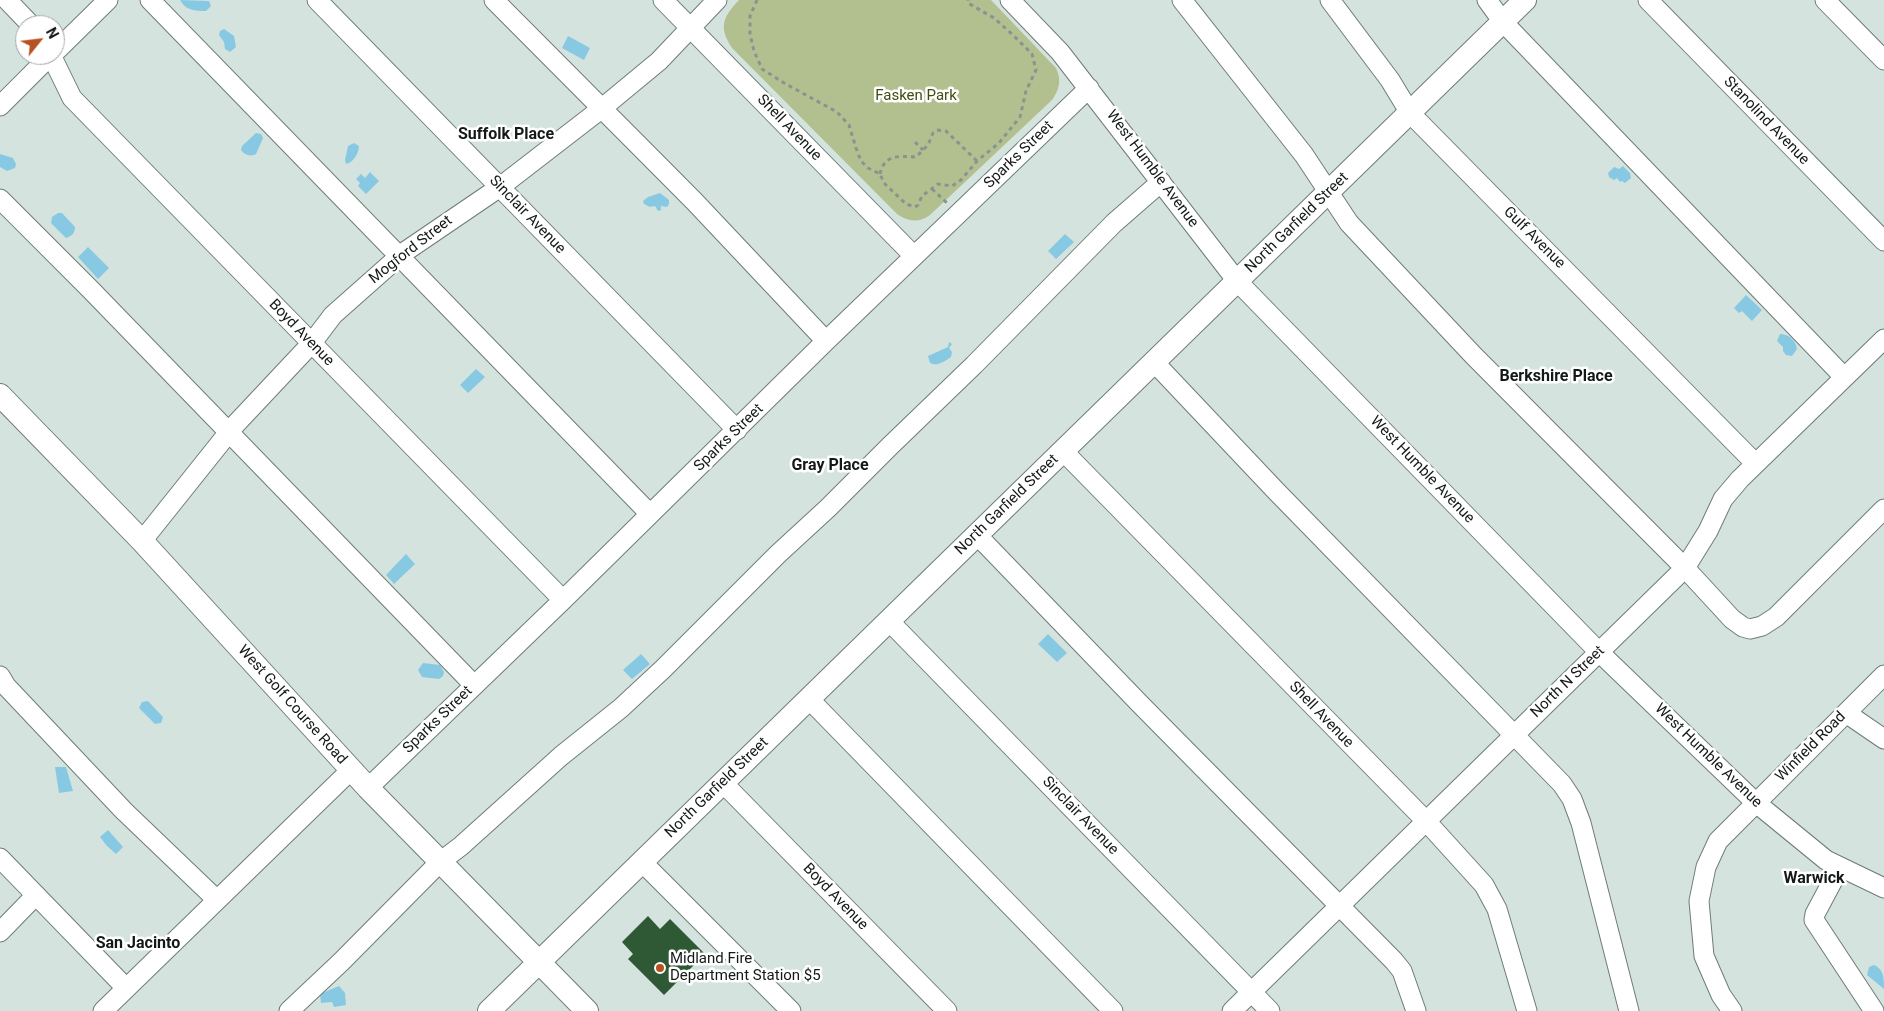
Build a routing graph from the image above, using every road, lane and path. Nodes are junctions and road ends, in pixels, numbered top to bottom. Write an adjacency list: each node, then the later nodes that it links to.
1 (6, 0): 17 (street)
2 (108, 0): 20 (street)
3 (150, 0): 37 (street)
4 (317, 0): 33 (street, Sinclair Avenue)
5 (494, 0): 26 (street)
6 (663, 0): 19 (street, Shell Avenue)
7 (717, 0): 19 (street, Mogford Street)
8 (757, 0): 31 (path)
9 (968, 0): 30 (path)
10 (1010, 0): 24 (street, West Humble Avenue)
11 (1182, 0): 34 (street)
12 (1330, 0): 27 (street, Gulf Avenue)
13 (1487, 0): 18 (street)
14 (1525, 0): 18 (main road, North Garfield Street)
15 (1648, 0): 36 (street, Stanolind Avenue)
16 (1825, 0): 21 (street)
17 (21, 15)
18 (1503, 22): 27 (main road, North Garfield Street); 44 (street)
19 (692, 29): 26 (street, Mogford Street); 38 (street, Shell Avenue)
20 (65, 42)
21 (1884, 60)
22 (41, 65): 25 (street)
23 (56, 65): 42 (street, Boyd Avenue)
24 (1089, 88): 32 (street, West Humble Avenue); 38 (street, Sparks Street)
25 (0, 106)
26 (601, 109): 33 (street, Mogford Street); 41 (street)
27 (1410, 113): 34 (main road, North Garfield Street); 49 (street, Gulf Avenue)
28 (915, 142): 29 (path)
29 (923, 150): 30 (path); 31 (path)
30 (977, 161): 31 (path)
31 (880, 174)
32 (1161, 182): 39 (street, West Humble Avenue); 71 (street)
33 (500, 187): 37 (street, Mogford Street); 46 (street, Sinclair Avenue)
34 (1328, 192): 39 (main road, North Garfield Street); 54 (street)
35 (0, 199): 47 (street)
36 (1884, 242)
37 (399, 256): 42 (street, Mogford Street); 51 (street)
38 (914, 256): 41 (street, Sparks Street)
39 (1237, 281): 43 (main road, North Garfield Street); 57 (street, West Humble Avenue)
40 (1884, 338): 44 (street, North N Street)
41 (826, 341): 46 (street, Sparks Street)
42 (311, 344): 47 (street, Mogford Street); 55 (street, Boyd Avenue)
43 (1154, 362): 48 (main road, North Garfield Street); 63 (street)
44 (1844, 377): 49 (street, North N Street)
45 (0, 396): 53 (main road, West Golf Course Road)
46 (737, 430): 51 (street, Sparks Street)
47 (229, 432): 53 (street, Mogford Street); 60 (street)
48 (1063, 451): 52 (main road, North Garfield Street); 69 (street, Shell Avenue)
49 (1755, 463): 54 (street, North N Street)
50 (1884, 509): 54 (street)
51 (650, 514): 55 (street, Sparks Street)
52 (977, 535): 56 (main road, North Garfield Street); 77 (street)
53 (142, 541): 65 (main road, West Golf Course Road)
54 (1685, 568): 57 (street, North N Street)
55 (563, 600): 60 (street, Sparks Street)
56 (889, 621): 61 (main road, North Garfield Street); 81 (street, Sinclair Avenue)
57 (1599, 652): 63 (street, North N Street); 68 (street, West Humble Avenue)
58 (1884, 675): 62 (street, Winfield Road)
59 (0, 676): 76 (street)
60 (474, 685): 67 (street, Sparks Street)
61 (809, 699): 66 (main road, North Garfield Street); 88 (street)
62 (1846, 713): 64 (street); 68 (street, Winfield Road)
63 (1513, 736): 69 (street, North N Street); 93 (street)
64 (1884, 739)
65 (351, 770): 67 (main road, West Golf Course Road); 76 (street)
66 (723, 783): 72 (main road, North Garfield Street); 87 (street, Boyd Avenue)
67 (368, 788): 71 (main road, West Golf Course Road)
68 (1755, 802): 73 (street, West Humble Avenue); 94 (street, Winfield Road)
69 (1426, 821): 77 (street, North N Street); 92 (street, Shell Avenue)
70 (0, 858): 75 (street)
71 (440, 862): 79 (main road, West Golf Course Road); 83 (street)
72 (642, 862): 79 (main road, North Garfield Street); 86 (street)
73 (1840, 867): 74 (street, West Humble Avenue); 95 (street)
74 (1884, 888)
75 (36, 895): 78 (street); 80 (street)
76 (217, 900): 80 (street)
77 (1339, 907): 81 (street, North N Street); 91 (street)
78 (0, 932)
79 (539, 963): 84 (main road, North Garfield Street); 85 (main road, West Golf Course Road)
80 (126, 988): 82 (street)
81 (1251, 992): 89 (street, North N Street); 90 (street, Sinclair Avenue)
82 (103, 1011)
83 (289, 1011)
84 (489, 1011)
85 (587, 1011)
86 (790, 1011)
87 (947, 1011)
88 (1112, 1011)
89 (1232, 1011)
90 (1270, 1011)
91 (1416, 1011)
92 (1527, 1011)
93 (1629, 1011)
94 (1732, 1011)
95 (1874, 1011)

